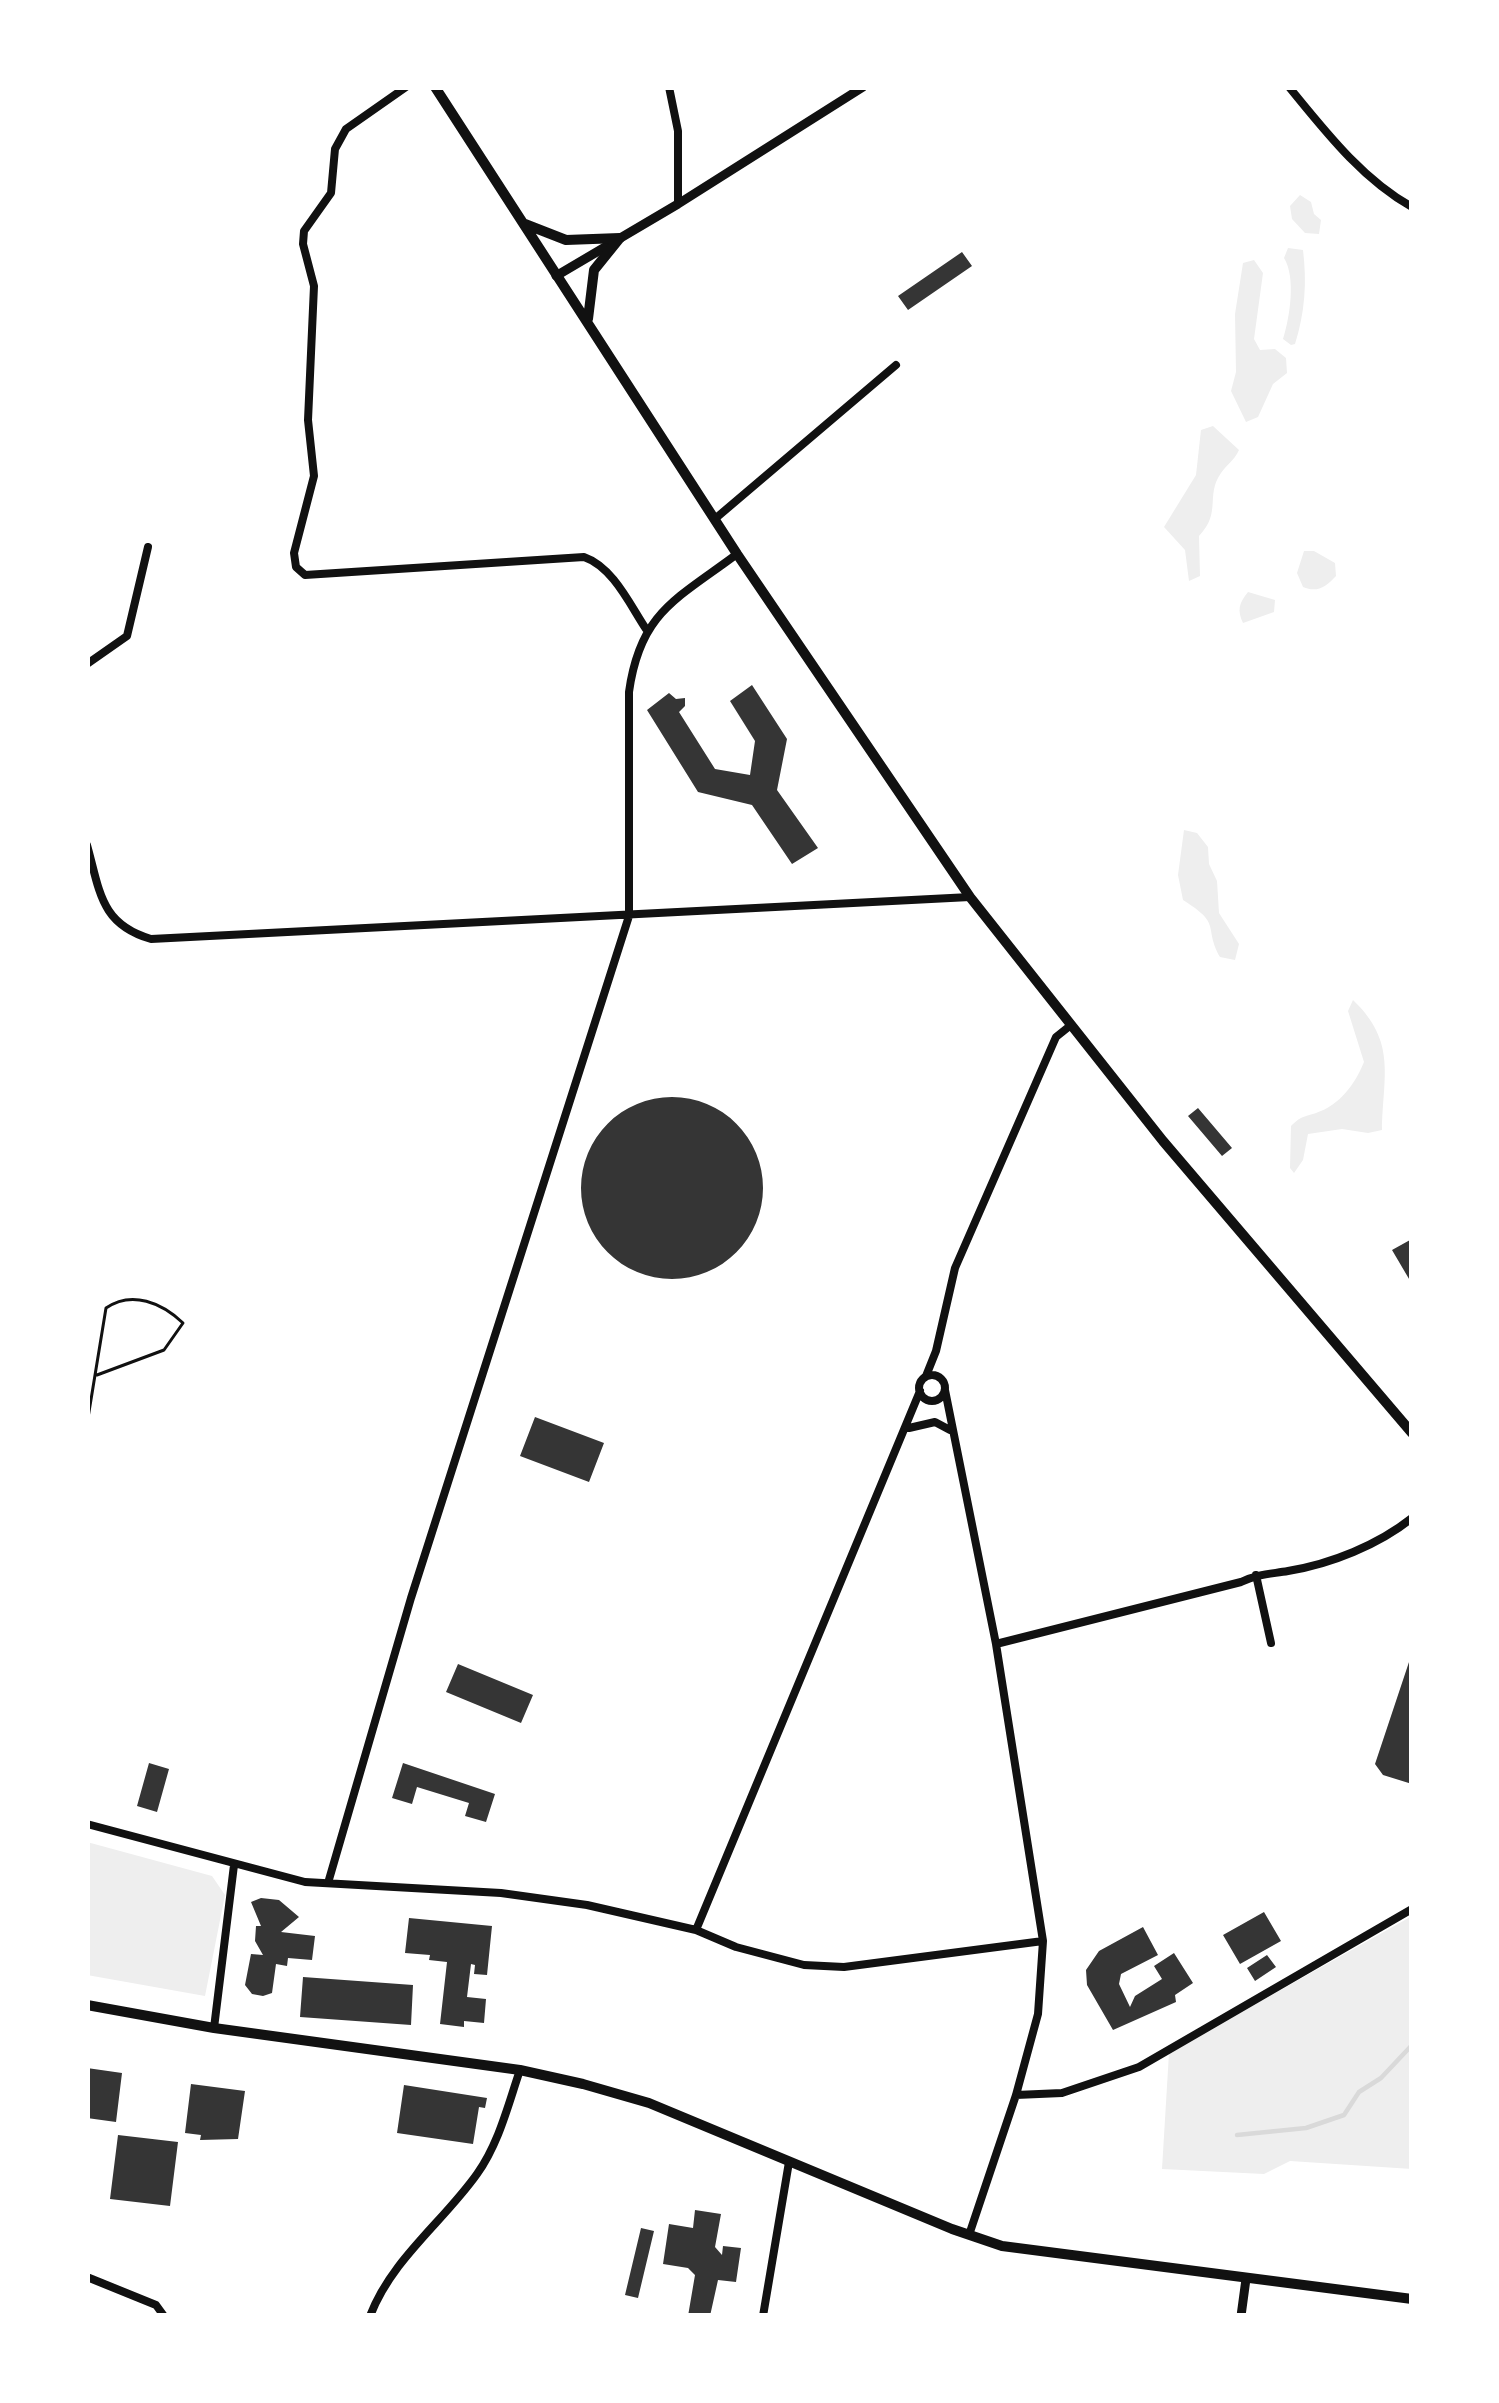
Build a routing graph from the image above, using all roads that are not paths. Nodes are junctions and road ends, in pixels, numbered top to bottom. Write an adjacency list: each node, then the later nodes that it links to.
1 (406, 87): 16 (street)
2 (435, 87): 8 (main road)
3 (669, 87): 6 (street)
4 (862, 87): 6 (street)
5 (1289, 87): 7 (street)
6 (678, 204): 9 (street)
7 (1412, 207)
8 (522, 223): 9 (main road); 10 (main road)
9 (620, 238): 10 (street); 11 (main road)
10 (556, 276): 11 (main road)
11 (588, 323): 13 (main road)
12 (896, 365): 13 (street)
13 (716, 518): 15 (main road)
14 (148, 547): 17 (street)
15 (737, 554): 16 (street); 19 (main road)
16 (646, 630): 20 (street)
17 (87, 664)
18 (87, 845): 20 (street)
19 (970, 897): 20 (street); 21 (main road)
20 (629, 916): 40 (street)
21 (1071, 1025): 22 (street); 33 (main road)
22 (936, 1351): 24 (street); 25 (street)
23 (97, 1375): 23 (lane); 30 (lane)
24 (926, 1376): 25 (street); 27 (street)
25 (943, 1379): 26 (street)
26 (945, 1390): 28 (street); 31 (street)
27 (920, 1391): 28 (street); 29 (street)
28 (930, 1400): 29 (street); 31 (street)
29 (910, 1419): 32 (street)
30 (87, 1424)
31 (948, 1429): 32 (street); 37 (street)
32 (905, 1431): 42 (street)
33 (1412, 1433)
34 (1412, 1518): 35 (street)
35 (1256, 1575): 36 (street); 37 (street)
36 (1270, 1643)
37 (996, 1644): 43 (street)
38 (87, 1824): 39 (street)
39 (234, 1865): 40 (street); 45 (street)
40 (328, 1883): 42 (street)
41 (1412, 1909): 47 (street)
42 (696, 1930): 43 (street)
43 (1043, 1941): 47 (street)
44 (87, 2005): 45 (main road)
45 (214, 2028): 46 (main road)
46 (520, 2070): 48 (main road); 54 (street)
47 (1016, 2095): 49 (street)
48 (789, 2162): 49 (main road); 55 (street)
49 (969, 2235): 51 (main road)
50 (87, 2277): 53 (street)
51 (1246, 2279): 52 (main road); 56 (street)
52 (1412, 2299)
53 (164, 2316)
54 (370, 2316)
55 (763, 2316)
56 (1241, 2316)

